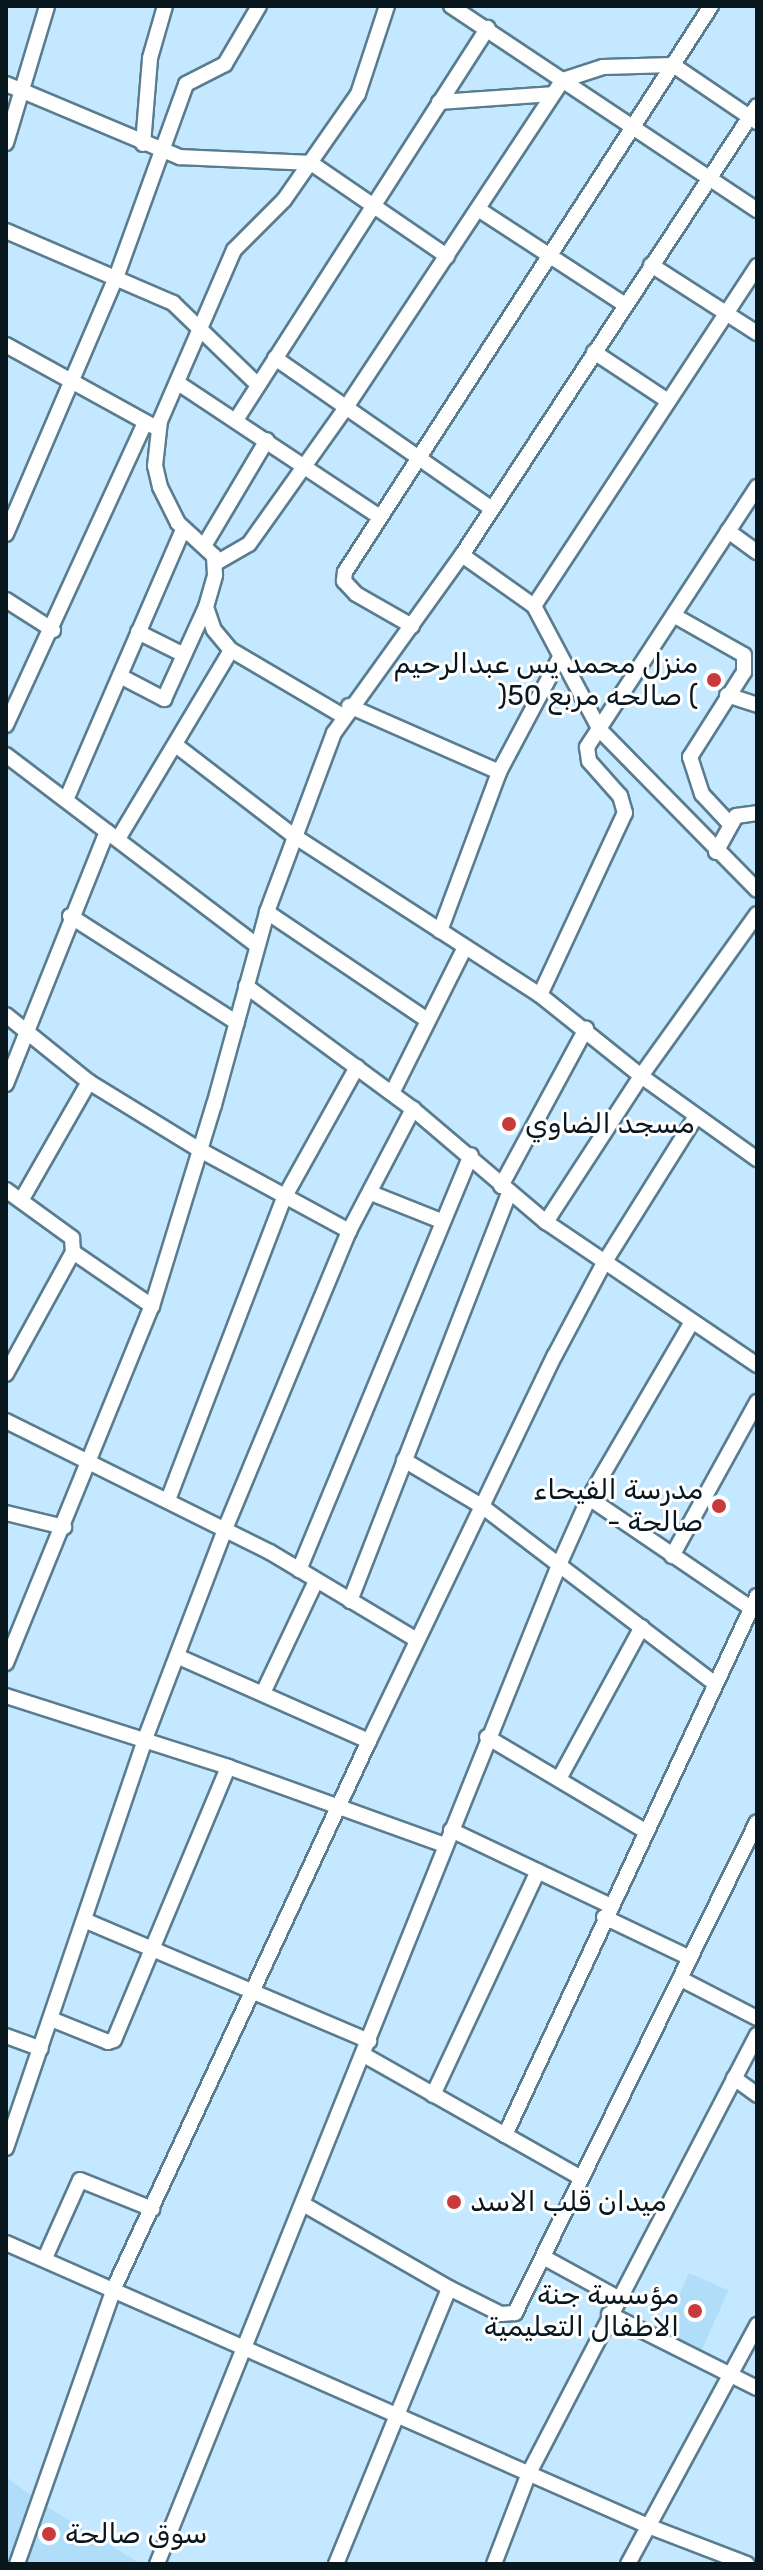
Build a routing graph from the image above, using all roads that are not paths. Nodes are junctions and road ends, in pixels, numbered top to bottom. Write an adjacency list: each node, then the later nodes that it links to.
1 (47, 6): 11 (street)
2 (165, 6): 17 (street)
3 (259, 6): 18 (street)
4 (387, 6): 19 (street)
5 (451, 6): 7 (street)
6 (711, 6): 8 (street)
7 (488, 28): 9 (street); 13 (street)
8 (673, 65): 9 (street); 14 (street); 15 (street)
9 (563, 80): 12 (street); 15 (street)
10 (6, 84): 11 (street)
11 (22, 91): 16 (street); 17 (street)
12 (552, 94): 13 (street); 22 (street)
13 (439, 102): 21 (street)
14 (754, 115): 20 (street)
15 (635, 125): 20 (street); 26 (street)
16 (6, 143)
17 (143, 144): 18 (street)
18 (160, 152): 19 (street); 29 (street)
19 (311, 163): 21 (street); 32 (street)
20 (709, 178): 23 (street); 27 (street)
21 (373, 205): 25 (street); 36 (street)
22 (478, 209): 25 (street); 26 (street)
23 (757, 210)
24 (6, 231): 29 (street)
25 (447, 256): 41 (street)
26 (551, 256): 30 (street); 45 (street)
27 (651, 265): 30 (street); 31 (street)
28 (757, 266): 31 (street)
29 (117, 275): 32 (street); 37 (street)
30 (625, 305): 35 (street)
31 (726, 313): 33 (street); 40 (street)
32 (202, 325): 38 (street); 39 (street)
33 (757, 333)
34 (6, 345): 37 (street)
35 (594, 352): 40 (street); 48 (street)
36 (275, 358): 39 (street); 41 (street)
37 (72, 382): 43 (street); 52 (street)
38 (178, 383): 42 (street); 43 (street)
39 (258, 385): 42 (street)
40 (668, 401): 58 (street)
41 (347, 406): 45 (street); 46 (street)
42 (236, 420): 44 (street)
43 (151, 425): 50 (street); 62 (street)
44 (267, 440): 46 (street); 53 (street)
45 (421, 458): 48 (street); 49 (street)
46 (305, 465): 49 (street); 56 (street)
47 (757, 487): 51 (street)
48 (492, 509): 55 (street)
49 (380, 517): 61 (street)
50 (183, 529): 53 (street); 63 (street)
51 (728, 531): 54 (street); 60 (street)
52 (6, 534)
53 (204, 546): 56 (street)
54 (757, 552)
55 (462, 555): 58 (street); 61 (street)
56 (216, 563): 59 (street)
57 (6, 600): 62 (street)
58 (534, 606): 66 (street)
59 (206, 607): 64 (street); 65 (street)
60 (675, 616): 68 (street); 72 (street)
61 (412, 626): 70 (street)
62 (53, 630): 71 (street)
63 (138, 632): 65 (street); 67 (street)
64 (231, 650): 70 (street); 73 (street)
65 (184, 655): 67 (street)
66 (559, 659): 72 (street); 75 (street)
67 (120, 676): 76 (street)
68 (727, 695): 69 (street); 78 (street)
69 (757, 705)
70 (346, 711): 75 (street); 80 (street)
71 (6, 725)
72 (600, 730): 81 (street); 90 (street)
73 (177, 746): 79 (street); 80 (street)
74 (6, 755): 76 (street)
75 (499, 772): 86 (street)
76 (66, 800): 79 (street)
77 (757, 813): 78 (street)
78 (729, 823): 81 (street)
79 (112, 835): 85 (street); 87 (street)
80 (294, 836): 83 (street); 86 (street)
81 (716, 852): 82 (street)
82 (757, 890)
83 (267, 912): 87 (street); 92 (street)
84 (757, 914): 97 (street)
85 (70, 916): 93 (street); 95 (street)
86 (440, 931): 88 (street)
87 (256, 945): 89 (street)
88 (465, 947): 90 (street); 92 (street)
89 (246, 986): 93 (street); 96 (street)
90 (540, 995): 94 (street)
91 (6, 1015): 95 (street)
92 (427, 1020): 100 (street)
93 (237, 1023): 103 (street)
94 (586, 1029): 97 (street); 107 (street)
95 (23, 1033): 98 (street); 99 (street)
96 (357, 1067): 100 (street); 109 (street)
97 (641, 1076): 102 (street); 112 (street)
98 (89, 1082): 103 (street); 110 (street)
99 (6, 1084)
100 (392, 1093): 101 (street)
101 (413, 1109): 104 (street); 108 (street)
102 (695, 1118): 105 (street); 115 (street)
103 (200, 1150): 109 (street); 116 (street)
104 (471, 1155): 107 (street); 111 (street)
105 (756, 1157)
106 (6, 1190): 110 (street)
107 (505, 1190): 112 (street); 122 (street)
108 (371, 1193): 111 (street); 113 (street)
109 (284, 1198): 113 (street); 125 (street)
110 (22, 1199): 114 (street)
111 (441, 1221): 132 (street)
112 (546, 1222): 115 (street)
113 (349, 1231): 129 (street)
114 (73, 1252): 116 (street); 119 (street)
115 (604, 1263): 117 (street); 126 (street)
116 (152, 1306): 123 (street)
117 (692, 1322): 118 (street); 124 (street)
118 (757, 1365)
119 (6, 1374)
120 (757, 1402): 130 (street)
121 (6, 1421): 123 (street)
122 (404, 1460): 126 (street); 134 (street)
123 (91, 1462): 125 (street); 128 (street)
124 (589, 1498): 130 (street); 131 (street)
125 (168, 1500): 129 (street)
126 (483, 1507): 131 (street); 137 (street)
127 (6, 1513): 128 (street)
128 (64, 1527): 139 (street)
129 (225, 1529): 132 (street); 138 (street)
130 (672, 1556): 135 (street)
131 (559, 1565): 136 (street); 143 (street)
132 (299, 1570): 133 (street)
133 (316, 1581): 134 (street); 141 (street)
134 (350, 1601): 137 (street)
135 (754, 1602): 140 (street)
136 (642, 1627): 140 (street); 147 (street)
137 (417, 1640): 145 (street)
138 (179, 1657): 141 (street); 144 (street)
139 (6, 1663)
140 (714, 1683): 151 (street)
141 (263, 1693): 145 (street)
142 (6, 1696): 144 (street)
143 (487, 1737): 147 (street); 150 (street)
144 (145, 1739): 146 (street); 155 (street)
145 (369, 1741): 148 (street)
146 (228, 1767): 148 (street); 156 (street)
147 (559, 1779): 151 (street)
148 (339, 1809): 152 (street); 159 (street)
149 (757, 1822): 157 (street)
150 (451, 1830): 152 (street); 153 (street)
151 (645, 1831): 154 (street)
152 (445, 1845): 164 (street)
153 (538, 1871): 154 (street); 167 (street)
154 (606, 1911): 157 (street); 169 (street)
155 (84, 1920): 156 (street); 161 (street)
156 (151, 1949): 159 (street); 161 (street)
157 (690, 1958): 158 (street)
158 (681, 1979): 160 (street); 171 (street)
159 (252, 1993): 164 (street); 173 (street)
160 (757, 2018)
161 (51, 2019): 165 (street)
162 (757, 2035): 166 (street)
163 (6, 2036): 165 (street)
164 (366, 2048): 167 (street); 172 (street)
165 (41, 2049): 170 (street)
166 (734, 2078): 168 (street); 179 (street)
167 (433, 2095): 169 (street)
168 (757, 2095)
169 (505, 2135): 171 (street)
170 (6, 2148)
171 (581, 2178): 176 (street)
172 (303, 2204): 178 (street); 182 (street)
173 (152, 2209): 175 (street); 177 (street)
174 (6, 2243): 175 (street)
175 (45, 2258): 177 (street)
176 (545, 2258): 178 (street); 179 (street)
177 (114, 2288): 182 (street); 188 (street)
178 (449, 2288): 185 (street)
179 (618, 2298): 180 (street)
180 (609, 2314): 183 (street); 186 (street)
181 (757, 2325): 183 (street)
182 (244, 2348): 185 (street); 189 (street)
183 (731, 2376): 184 (street); 187 (street)
184 (757, 2388)
185 (397, 2414): 186 (street); 190 (street)
186 (529, 2473): 187 (street); 191 (street)
187 (648, 2526): 192 (street); 193 (street)
188 (17, 2564)
189 (157, 2564)
190 (337, 2564)
191 (494, 2564)
192 (628, 2564)
193 (747, 2564)

